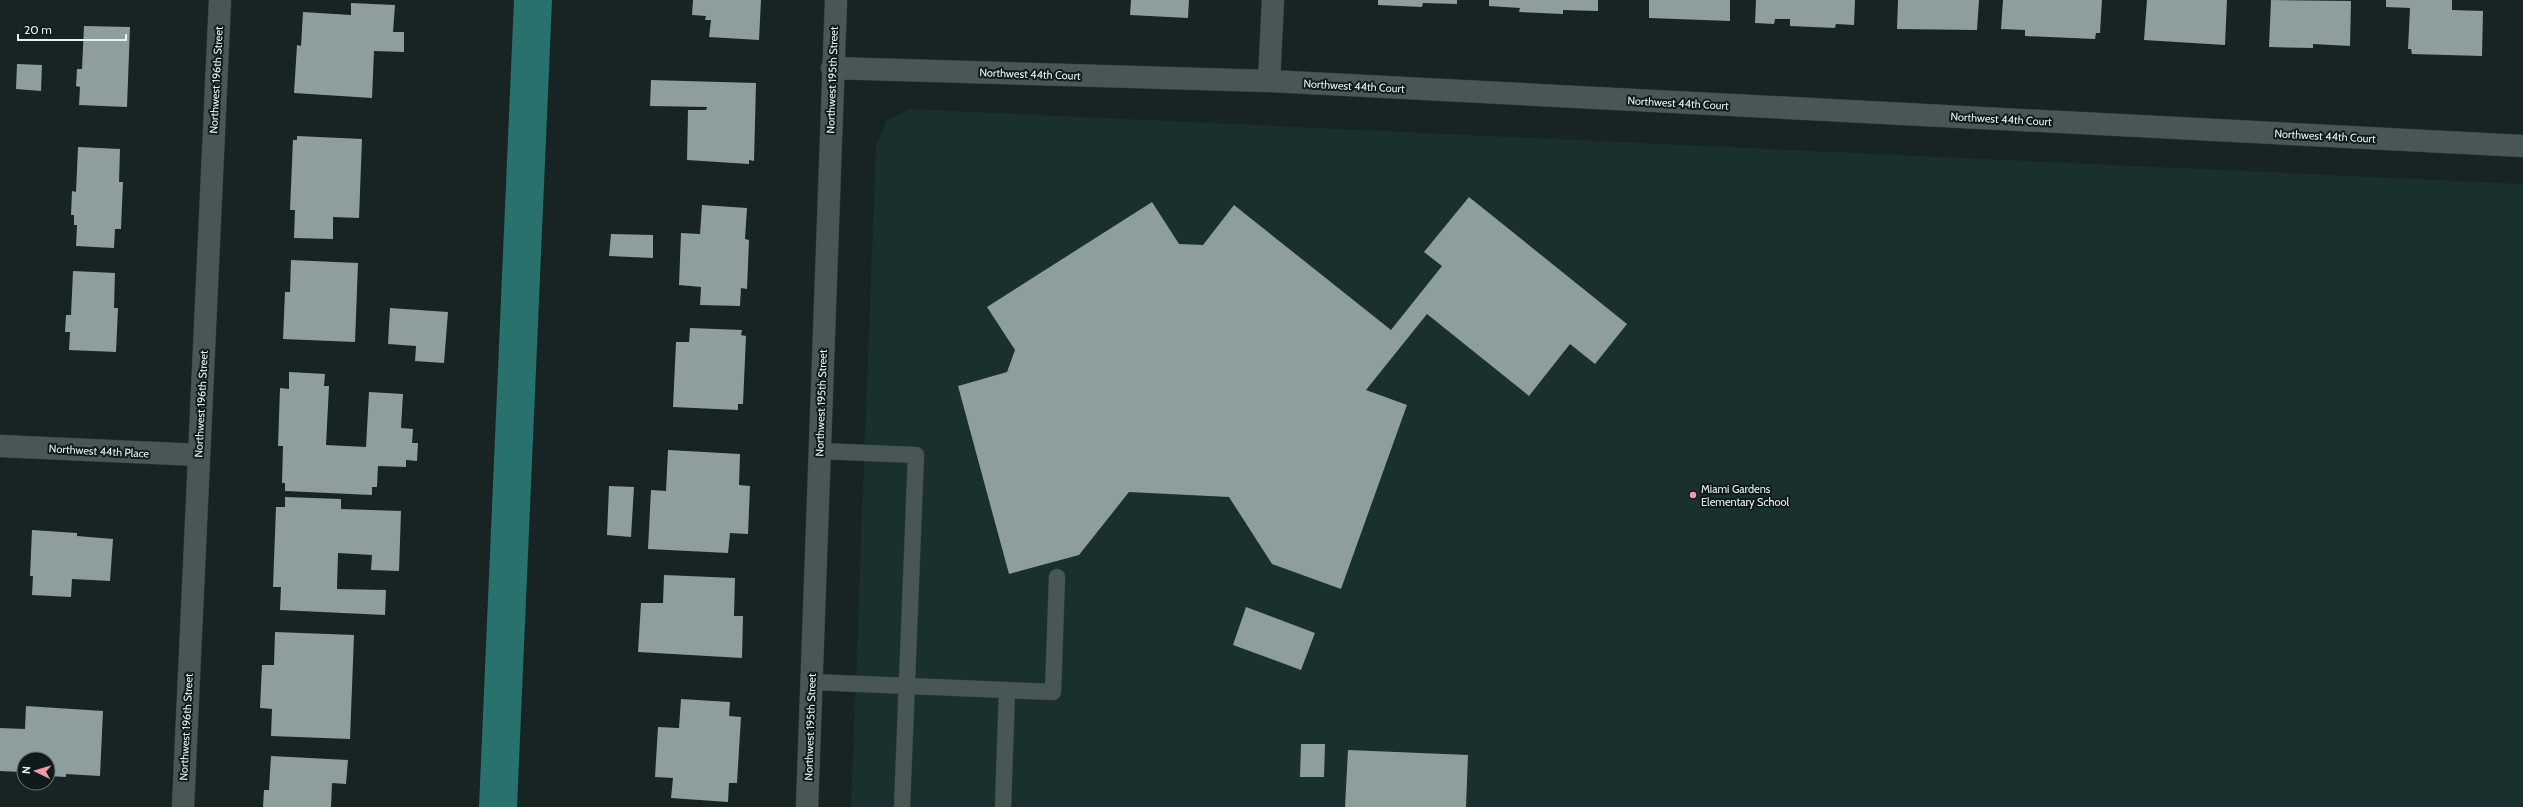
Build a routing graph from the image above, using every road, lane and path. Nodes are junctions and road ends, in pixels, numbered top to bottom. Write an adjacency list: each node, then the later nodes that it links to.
1 (220, 0): 9 (street, Northwest 196th Street)
2 (836, 0): 4 (street, Northwest 195th Street)
3 (1273, 0): 5 (street)
4 (832, 68): 5 (street, Northwest 44th Court); 8 (street, Northwest 195th Street)
5 (1269, 81): 6 (street, Northwest 44th Court)
6 (2523, 146)
7 (0, 446): 9 (street, Northwest 44th Place)
8 (820, 451): 11 (street, Northwest 195th Street); 12 (lane)
9 (199, 455): 14 (street, Northwest 196th Street)
10 (1057, 577): 13 (lane)
11 (812, 682): 12 (lane); 15 (street, Northwest 195th Street)
12 (907, 686): 13 (lane); 16 (lane)
13 (1007, 690): 17 (lane)
14 (182, 807)
15 (807, 807)
16 (902, 807)
17 (1003, 807)

